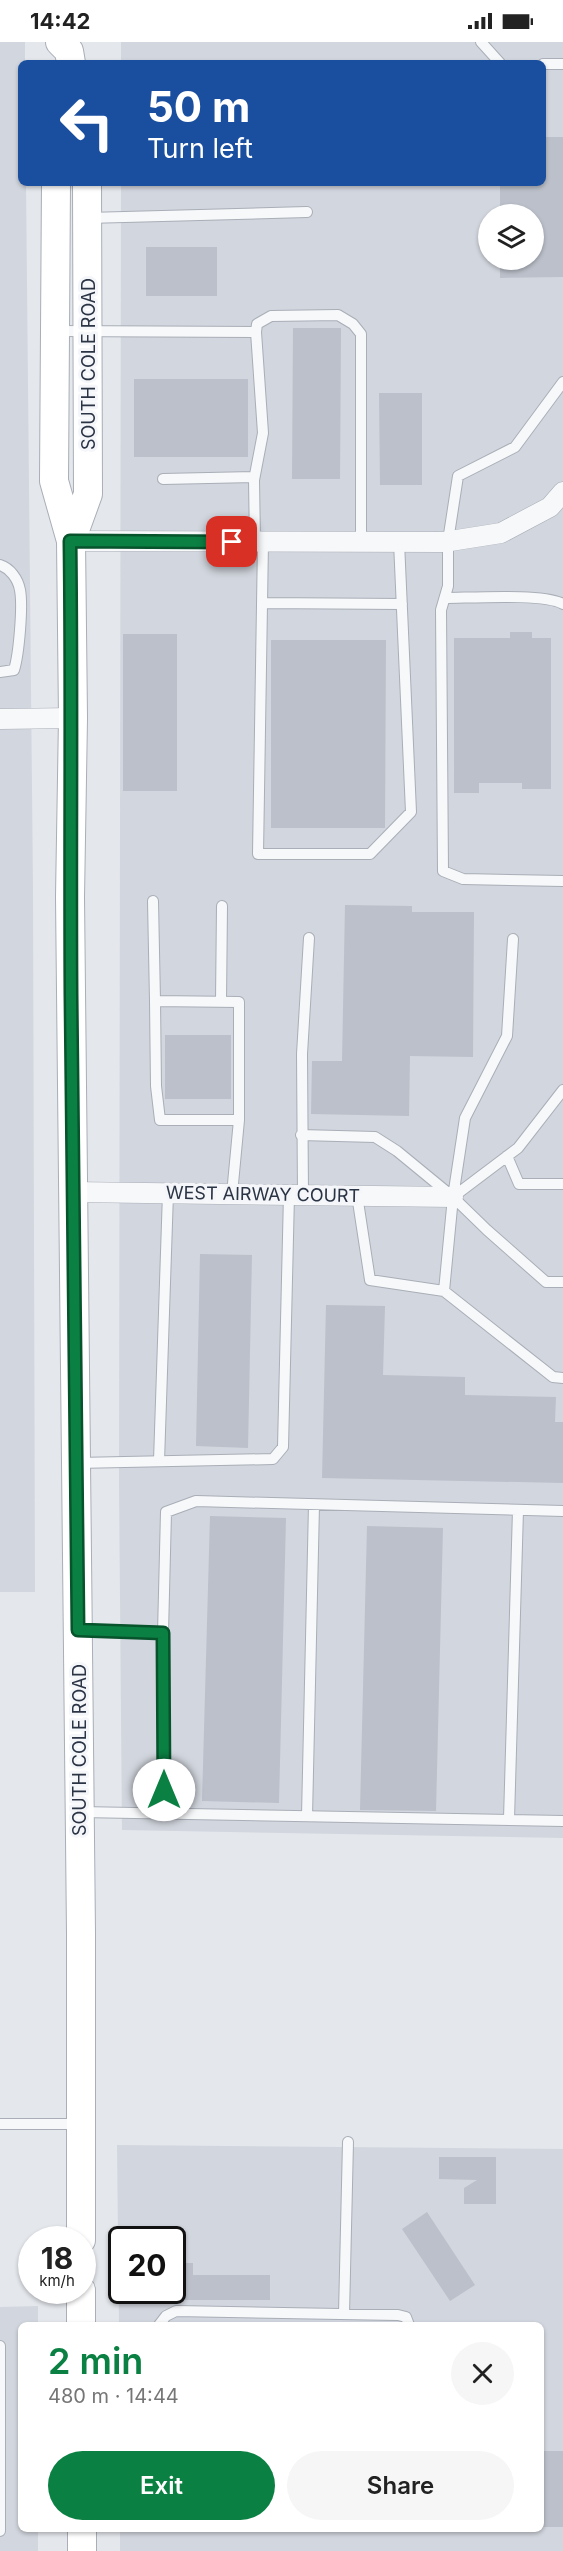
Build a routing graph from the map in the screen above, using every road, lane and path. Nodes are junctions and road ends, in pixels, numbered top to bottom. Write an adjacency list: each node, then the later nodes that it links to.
1 (54, 42): 5 (main road)
2 (60, 42): 6 (main road)
3 (86, 42): 7 (main road)
4 (481, 42): 8 (lane)
5 (54, 60)
6 (70, 60)
7 (86, 60)
8 (497, 60)
9 (546, 64): 10 (lane)
10 (563, 64)
11 (56, 186): 16 (main road, SOUTH COLE ROAD)
12 (87, 186): 14 (main road, SOUTH COLE ROAD)
13 (307, 212): 14 (lane)
14 (87, 218): 15 (main road, SOUTH COLE ROAD)
15 (88, 331): 16 (lane); 17 (lane); 22 (main road, SOUTH COLE ROAD)
16 (55, 332): 22 (main road, SOUTH COLE ROAD)
17 (256, 332): 19 (lane); 24 (lane)
18 (563, 382): 26 (lane)
19 (254, 477): 20 (lane); 23 (lane)
20 (164, 479)
21 (559, 504): 26 (street)
22 (70, 541): 23 (street); 33 (main road, SOUTH COLE ROAD)
23 (259, 542): 24 (street); 29 (lane)
24 (362, 542): 25 (street)
25 (399, 542): 26 (street); 30 (lane)
26 (448, 542): 28 (lane)
27 (0, 565): 32 (lane)
28 (445, 598): 31 (lane); 35 (lane)
29 (262, 603): 30 (lane); 30 (lane)
30 (402, 604)
31 (563, 604)
32 (0, 672)
33 (73, 718): 34 (street); 47 (main road, SOUTH COLE ROAD)
34 (0, 719)
35 (563, 881)
36 (153, 901): 40 (lane)
37 (222, 906): 41 (lane)
38 (309, 938): 44 (lane)
39 (513, 939): 52 (lane)
40 (155, 1001): 41 (lane); 43 (lane)
41 (221, 1001): 43 (lane)
42 (563, 1090): 45 (lane)
43 (238, 1120): 49 (lane)
44 (302, 1135): 50 (lane); 52 (lane)
45 (507, 1156): 46 (lane); 52 (lane)
46 (563, 1184)
47 (72, 1191): 48 (street, WEST AIRWAY COURT); 57 (main road, SOUTH COLE ROAD)
48 (168, 1193): 49 (street, WEST AIRWAY COURT); 56 (lane)
49 (232, 1194): 50 (street, WEST AIRWAY COURT)
50 (296, 1195): 51 (street, WEST AIRWAY COURT); 56 (lane)
51 (357, 1195): 52 (street, WEST AIRWAY COURT); 54 (lane)
52 (453, 1197): 53 (lane); 54 (lane)
53 (563, 1282)
54 (444, 1291): 55 (lane)
55 (563, 1378)
56 (159, 1461): 57 (lane)
57 (77, 1462): 61 (main road, SOUTH COLE ROAD)
58 (314, 1505): 59 (lane); 62 (lane); 65 (lane)
59 (518, 1510): 60 (lane); 66 (lane)
60 (563, 1511)
61 (78, 1630): 62 (lane); 63 (main road, SOUTH COLE ROAD)
62 (163, 1633): 64 (lane)
63 (80, 1812): 64 (lane); 69 (main road, SOUTH COLE ROAD)
64 (164, 1813): 65 (lane)
65 (307, 1816): 66 (lane)
66 (509, 1819): 67 (lane)
67 (563, 1821)
68 (0, 2124): 69 (lane)
69 (80, 2124): 71 (main road, SOUTH COLE ROAD)
70 (348, 2142): 73 (lane)
71 (81, 2226)
72 (81, 2304): 74 (main road)
73 (344, 2314): 75 (lane); 76 (lane)
74 (81, 2322)
75 (161, 2322)
76 (408, 2322)
77 (0, 2346): 78 (lane)
78 (0, 2531)
79 (82, 2532): 80 (main road)
80 (82, 2551)

